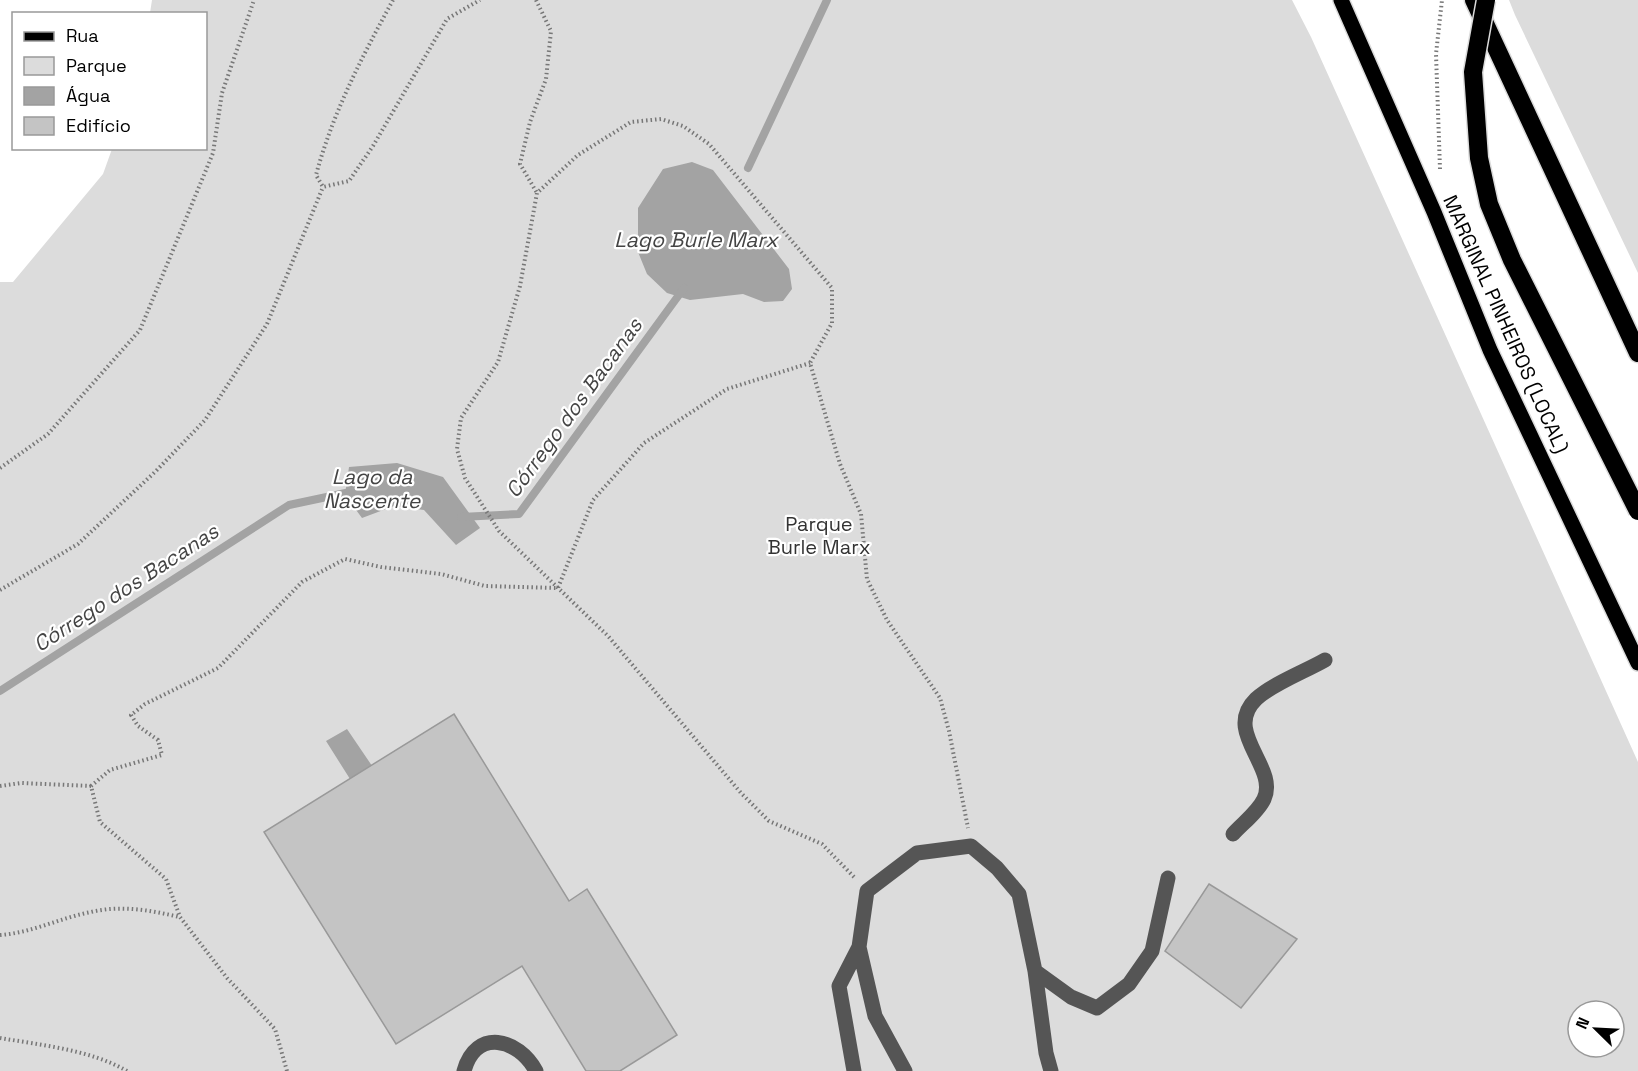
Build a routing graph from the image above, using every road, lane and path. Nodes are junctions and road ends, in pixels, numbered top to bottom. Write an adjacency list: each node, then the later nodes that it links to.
1 (254, 0): 14 (path)
2 (393, 0): 10 (path)
3 (480, 0): 10 (path)
4 (536, 0): 11 (path)
5 (1341, 0): 19 (main road, MARGINAL PINHEIROS (LOCAL))
6 (1442, 0): 9 (path)
7 (1474, 0): 12 (highway)
8 (1486, 0): 15 (highway, bridge)
9 (1442, 177)
10 (322, 188): 17 (path)
11 (537, 193): 13 (path); 16 (path)
12 (1638, 353)
13 (810, 363): 16 (path); 23 (path)
14 (0, 468)
15 (1638, 511)
16 (558, 588): 21 (path); 25 (path)
17 (0, 590)
18 (1325, 660): 22 (street)
19 (1638, 663)
20 (0, 786): 21 (path)
21 (91, 786): 26 (path)
22 (1233, 834)
23 (971, 846): 25 (street); 29 (street)
24 (1168, 878): 29 (street)
25 (867, 891): 28 (street)
26 (180, 917): 27 (path); 32 (path)
27 (0, 935)
28 (859, 947): 35 (street); 36 (street)
29 (1035, 971): 37 (street)
30 (0, 1038): 31 (path)
31 (127, 1071)
32 (287, 1071)
33 (464, 1071): 34 (street)
34 (536, 1071)
35 (854, 1071)
36 (905, 1071)
37 (1052, 1071)

